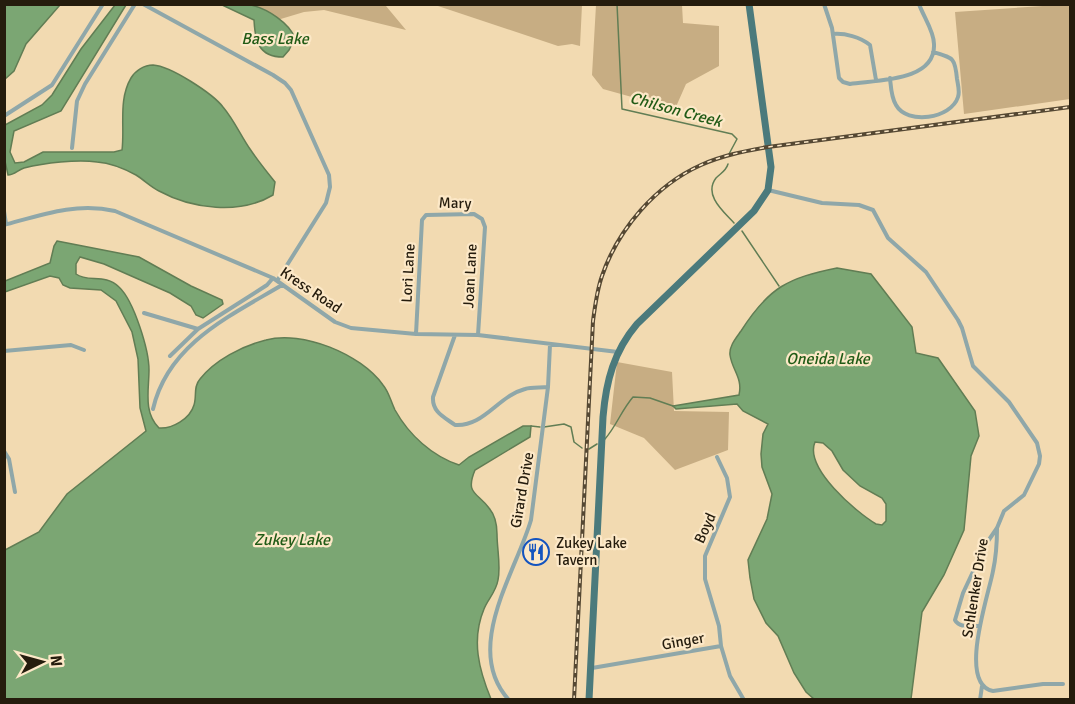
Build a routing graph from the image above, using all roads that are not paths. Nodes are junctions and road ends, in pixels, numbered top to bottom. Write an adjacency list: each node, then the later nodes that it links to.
1 (103, 4): 11 (street)
2 (135, 4): 12 (street)
3 (143, 4): 18 (street)
4 (749, 4): 13 (main road)
5 (824, 4): 7 (street)
6 (919, 4): 8 (street)
7 (833, 34): 10 (street); 10 (street)
8 (933, 52): 9 (street); 9 (street)
9 (890, 78): 10 (street)
10 (876, 80)
11 (4, 116)
12 (72, 148)
13 (768, 189): 28 (main road); 35 (street)
14 (4, 211): 17 (street)
15 (426, 215): 16 (street, Mary); 22 (street, Lori Lane)
16 (482, 219): 24 (street, Joan Lane)
17 (5, 224): 18 (street, Kress Road)
18 (275, 279): 19 (street, Kress Road); 21 (street)
19 (282, 285): 22 (street, Kress Road); 31 (street)
20 (144, 313): 21 (street)
21 (198, 329): 29 (street)
22 (416, 334): 23 (street, Kress Road)
23 (455, 335): 24 (street, Kress Road); 30 (street)
24 (478, 335): 25 (street, Kress Road)
25 (550, 345): 28 (street, Kress Road); 30 (street, Girard Drive)
26 (84, 350): 27 (street)
27 (4, 351)
28 (618, 352): 38 (main road)
29 (170, 356)
30 (548, 387): 41 (street, Girard Drive)
31 (153, 409)
32 (4, 451): 34 (street)
33 (717, 457): 37 (street, Boyd)
34 (15, 492)
35 (996, 528): 36 (street, Schlenker Drive); 36 (street)
36 (979, 626): 40 (street, Schlenker Drive)
37 (721, 646): 38 (street, Ginger); 43 (street, Ginger)
38 (591, 668): 42 (main road)
39 (1063, 684): 40 (street)
40 (982, 686): 44 (street, Schlenker Drive)
41 (510, 699)
42 (589, 699)
43 (744, 699)
44 (980, 699)

